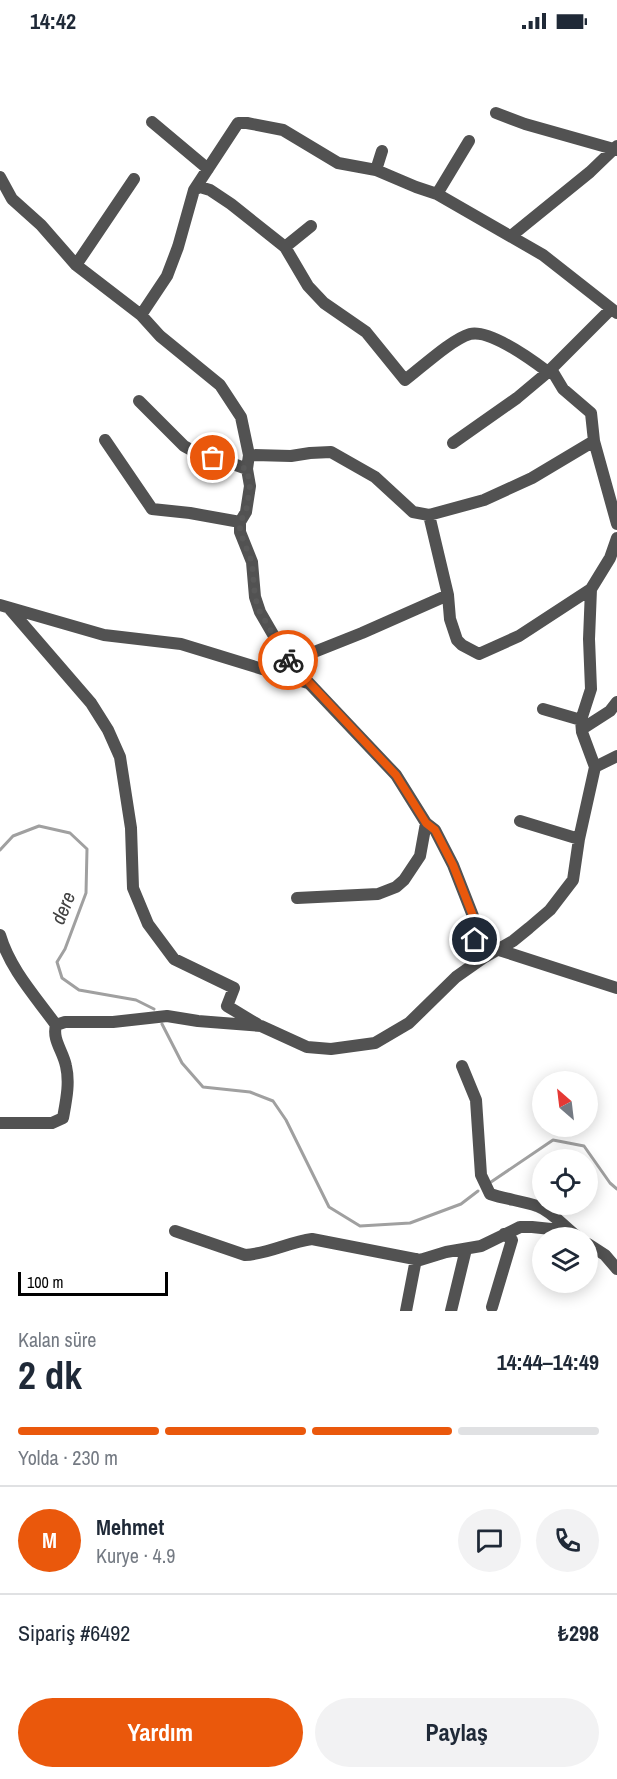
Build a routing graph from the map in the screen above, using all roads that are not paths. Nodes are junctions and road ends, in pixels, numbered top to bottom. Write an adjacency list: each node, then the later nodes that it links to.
1 (496, 113): 4 (street)
2 (152, 122): 6 (street)
3 (468, 141): 11 (street)
4 (616, 148): 13 (street)
5 (382, 151): 7 (street)
6 (208, 170): 7 (street); 10 (street)
7 (376, 170): 11 (street)
8 (0, 177): 15 (street)
9 (134, 179): 15 (street)
10 (194, 190): 14 (street); 17 (street)
11 (437, 194): 13 (street)
12 (310, 226): 14 (street)
13 (511, 236): 16 (street)
14 (285, 247): 18 (street)
15 (76, 265): 17 (street)
16 (614, 311): 18 (street)
17 (141, 315): 23 (street)
18 (550, 370): 21 (street); 22 (street)
19 (139, 401): 24 (street)
20 (105, 440): 26 (street)
21 (594, 441): 25 (street); 27 (street)
22 (453, 443)
23 (249, 456): 24 (street); 25 (street)
24 (247, 469): 26 (street)
25 (429, 515): 31 (street)
26 (240, 522): 33 (street)
27 (617, 524)
28 (617, 538): 29 (street)
29 (614, 561): 30 (street)
30 (591, 589): 31 (street); 37 (street)
31 (448, 595): 33 (street)
32 (4, 606): 34 (street); 48 (street)
33 (289, 662): 34 (street)
34 (309, 683): 41 (street)
35 (617, 702): 37 (street)
36 (543, 709): 37 (street)
37 (581, 724): 39 (street)
38 (617, 756): 39 (street)
39 (595, 767): 42 (street)
40 (520, 821): 42 (street)
41 (426, 823): 43 (street); 45 (street)
42 (579, 839): 45 (street)
43 (297, 898)
44 (0, 935): 47 (street)
45 (499, 950): 46 (street); 48 (street)
46 (617, 988)
47 (56, 1025): 48 (street); 50 (street)
48 (261, 1026)
49 (462, 1066): 52 (street)
50 (0, 1124)
51 (532, 1227): 54 (street)
52 (566, 1227)
53 (175, 1231): 57 (street)
54 (504, 1234): 55 (street); 59 (street)
55 (465, 1249): 57 (street); 61 (street)
56 (598, 1250): 58 (street)
57 (416, 1259): 60 (street)
58 (617, 1269)
59 (492, 1308)
60 (405, 1311)
61 (451, 1311)

